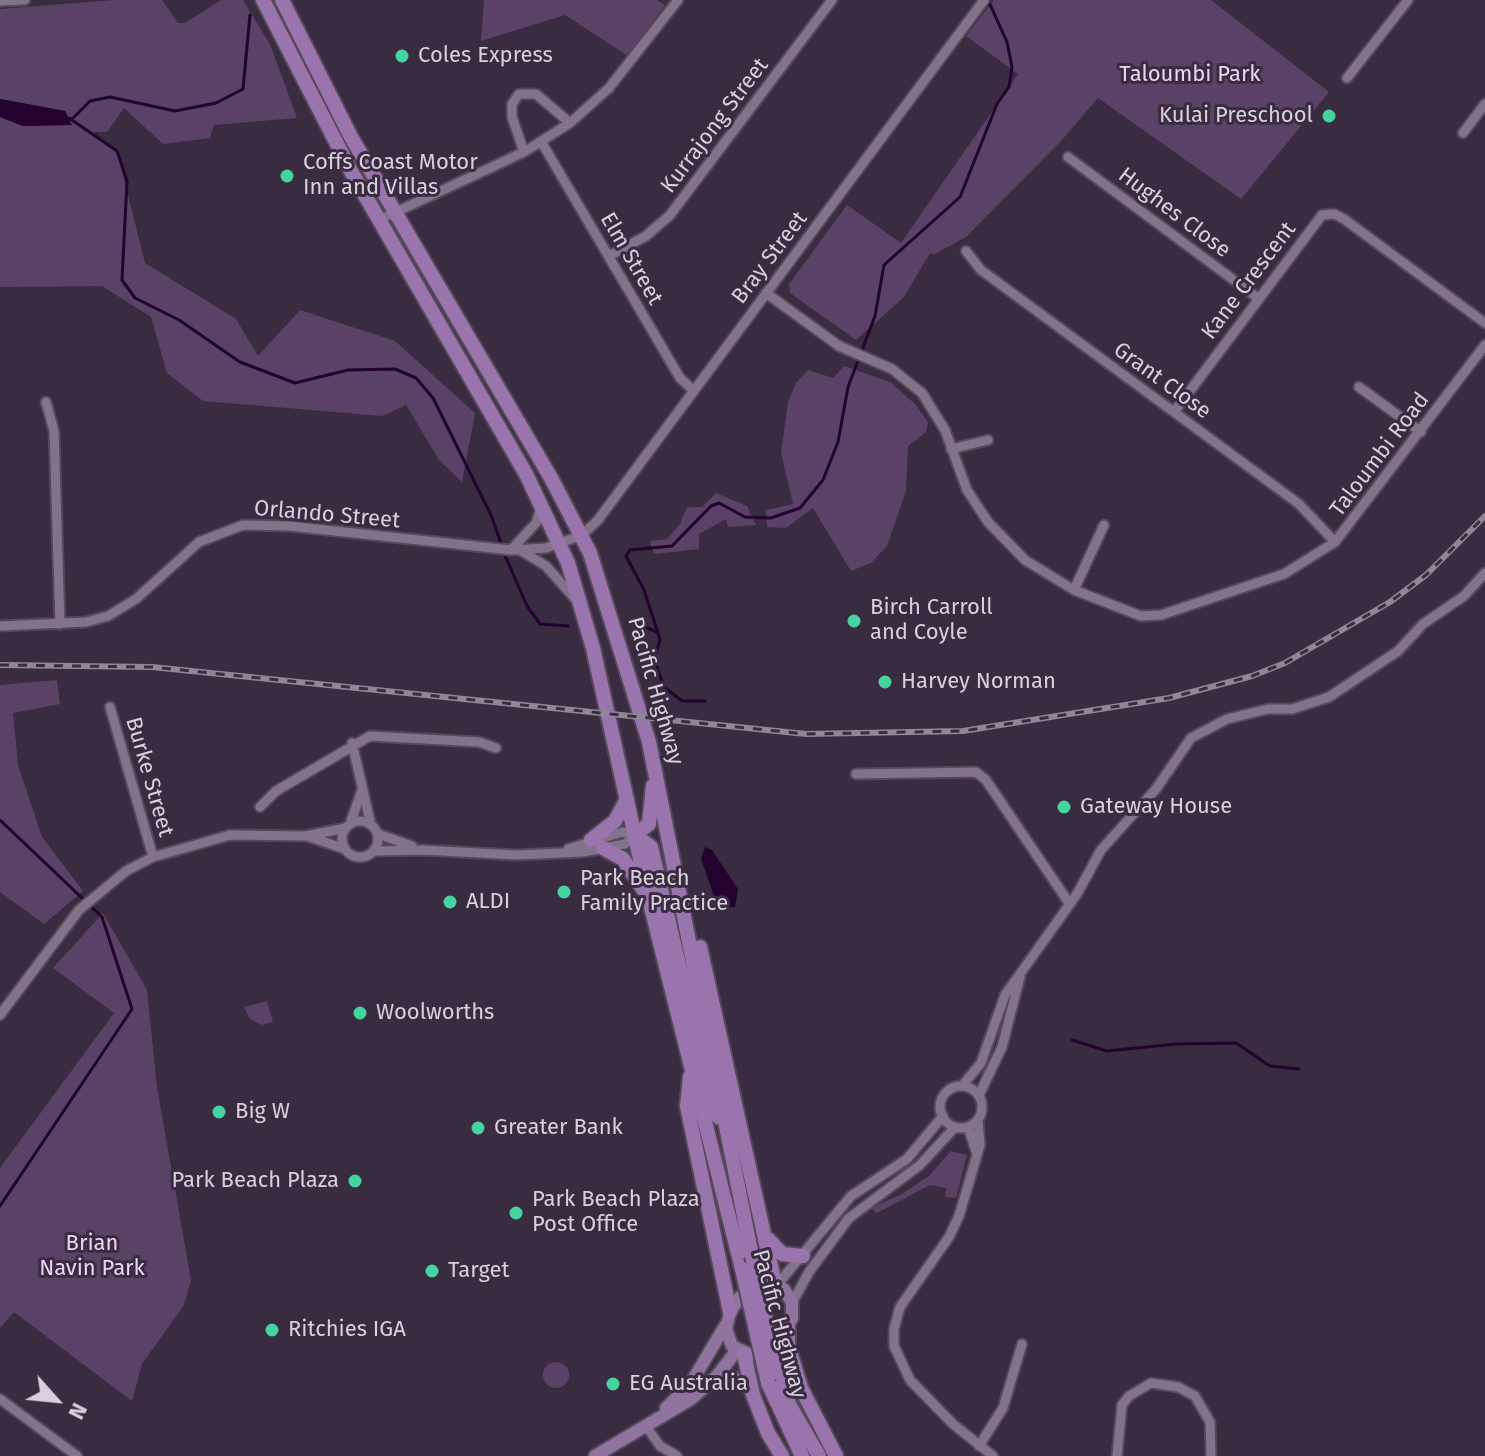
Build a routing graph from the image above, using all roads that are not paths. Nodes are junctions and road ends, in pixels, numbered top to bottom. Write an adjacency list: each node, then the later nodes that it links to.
1 (25, 0): 8 (street)
2 (263, 0): 17 (highway, Pacific Highway)
3 (282, 0): 16 (highway, Pacific Highway)
4 (678, 0): 11 (street)
5 (832, 0): 19 (street, Kurrajong Street)
6 (984, 0): 20 (street, Bray Street)
7 (1408, 0): 9 (street)
8 (0, 1)
9 (1347, 78)
10 (1485, 104): 12 (street)
11 (570, 123): 13 (street); 14 (street)
12 (1463, 133)
13 (542, 143): 14 (street); 19 (street, Elm Street)
14 (524, 152): 16 (street)
15 (1068, 157): 21 (street, Hughes Close)
16 (394, 212): 17 (street); 33 (highway, Pacific Highway)
17 (379, 220): 31 (highway, Pacific Highway)
18 (966, 251): 27 (street, Grant Close)
19 (609, 256): 25 (street, Elm Street)
20 (766, 293): 25 (street, Bray Street); 30 (street, Taloumbi Road)
21 (1258, 298): 22 (street, Kane Crescent); 27 (street, Kane Crescent)
22 (1485, 323)
23 (1485, 345): 28 (street, Taloumbi Road)
24 (1359, 387): 28 (street)
25 (694, 391): 33 (street, Bray Street)
26 (46, 402): 40 (street)
27 (1174, 412): 34 (street, Grant Close)
28 (1421, 432): 34 (street, Taloumbi Road)
29 (988, 440): 30 (street)
30 (951, 449): 38 (street, Taloumbi Road)
31 (542, 506): 35 (highway, Pacific Highway); 36 (street)
32 (1104, 525): 38 (street)
33 (582, 535): 35 (street, Orlando Street); 45 (highway, Pacific Highway)
34 (1335, 542): 38 (street, Taloumbi Road)
35 (559, 543): 36 (street, Orlando Street); 39 (highway, Pacific Highway)
36 (516, 550): 39 (street); 40 (street, Orlando Street)
37 (1485, 573): 62 (street)
38 (1074, 590)
39 (581, 605): 48 (highway, Pacific Highway)
40 (60, 624): 41 (street, Orlando Street)
41 (0, 626)
42 (110, 707): 59 (street, Burke Street)
43 (352, 743): 44 (street); 47 (street); 49 (street)
44 (496, 748)
45 (654, 765): 53 (highway); 60 (highway, Pacific Highway)
46 (856, 774): 62 (street)
47 (362, 785): 50 (street); 51 (street)
48 (627, 799): 53 (highway, Pacific Highway); 55 (highway)
49 (260, 807)
50 (371, 825): 51 (street); 52 (street)
51 (348, 826): 54 (street); 56 (street)
52 (378, 834): 57 (street); 58 (street)
53 (635, 835): 55 (street); 61 (highway, Pacific Highway); 72 (highway)
54 (305, 836): 56 (street); 59 (street)
55 (597, 844): 57 (street); 61 (highway)
56 (345, 849): 58 (street)
57 (423, 850): 58 (street)
58 (374, 851)
59 (153, 857): 64 (street)
60 (678, 874): 72 (highway, Pacific Highway); 74 (highway)
61 (648, 895): 65 (highway, Pacific Highway)
62 (1069, 903): 63 (street)
63 (1020, 974): 66 (street); 67 (street)
64 (0, 1015)
65 (691, 1065): 78 (highway); 83 (highway, Pacific Highway, bridge)
66 (962, 1086): 67 (street); 68 (street)
67 (979, 1095): 69 (street)
68 (943, 1116): 70 (street); 75 (street)
69 (978, 1120): 71 (street); 73 (street)
70 (955, 1127): 71 (street); 77 (street)
71 (968, 1127): 73 (street)
72 (730, 1144): 83 (highway, Pacific Highway, bridge)
73 (977, 1154): 87 (street)
74 (763, 1232): 75 (highway); 76 (highway)
75 (803, 1256): 76 (street)
76 (776, 1285): 77 (main road); 78 (main road)
77 (792, 1303): 79 (main road)
78 (729, 1316): 81 (main road); 86 (main road)
79 (788, 1329): 81 (main road); 94 (highway)
80 (1022, 1344): 87 (street)
81 (740, 1352): 82 (main road); 84 (highway)
82 (717, 1376): 84 (main road); 86 (main road)
83 (773, 1378): 92 (highway, Pacific Highway); 93 (highway, Pacific Highway)
84 (751, 1389): 91 (highway)
85 (0, 1399): 88 (street)
86 (645, 1425): 89 (main road); 90 (street)
87 (979, 1446): 95 (street)
88 (77, 1456)
89 (595, 1456)
90 (677, 1456)
91 (782, 1456)
92 (802, 1456)
93 (819, 1456)
94 (836, 1456)
95 (993, 1456)
96 (1117, 1456): 97 (street)
97 (1211, 1456)

